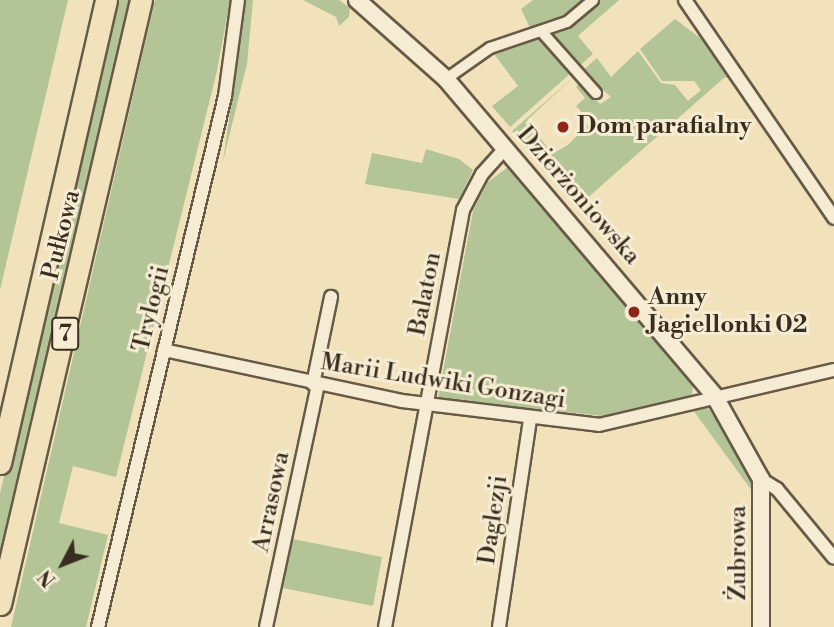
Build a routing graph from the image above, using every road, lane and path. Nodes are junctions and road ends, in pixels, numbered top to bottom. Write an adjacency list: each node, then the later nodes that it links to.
1 (106, 0): 19 (highway, Pułkowa / 7)
2 (141, 0): 22 (highway, Pułkowa / 7)
3 (238, 0): 13 (street, Trylogii)
4 (357, 0): 8 (street, Dzierżoniowska)
5 (593, 0): 7 (street)
6 (685, 0): 11 (street)
7 (541, 31): 8 (street); 9 (street)
8 (446, 79): 10 (street, Dzierżoniowska)
9 (596, 93)
10 (506, 148): 16 (street, Dzierżoniowska); 17 (street, Balaton)
11 (834, 218)
12 (331, 297): 15 (street, Arrasowa)
13 (164, 350): 15 (street, Marii Ludwiki Gonzagi); 23 (street, Trylogii)
14 (834, 370): 16 (street, Marii Ludwiki Gonzagi)
15 (316, 384): 17 (street, Marii Ludwiki Gonzagi); 24 (street, Arrasowa)
16 (715, 395): 18 (street, Marii Ludwiki Gonzagi); 20 (street, Dzierżoniowska)
17 (426, 404): 18 (street, Marii Ludwiki Gonzagi); 25 (street, Balaton)
18 (530, 419): 26 (street, Daglezji)
19 (0, 463)
20 (761, 479): 21 (street); 27 (street, Żubrowa)
21 (834, 558)
22 (0, 604)
23 (99, 627)
24 (266, 627)
25 (385, 627)
26 (499, 627)
27 (761, 627)

